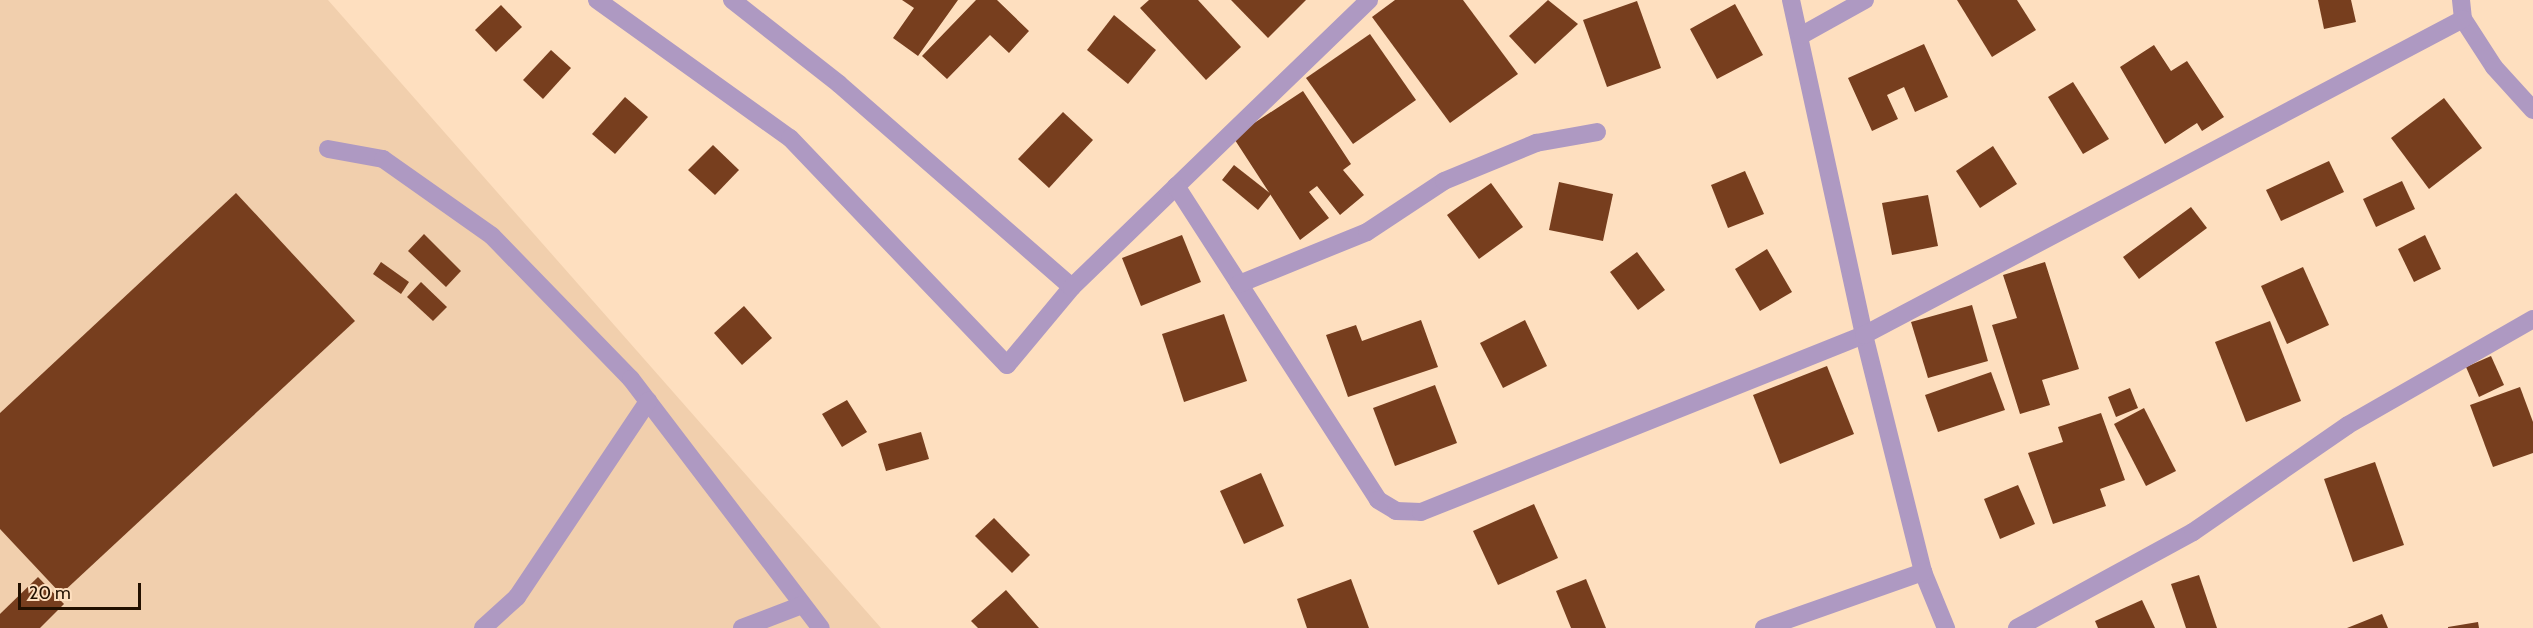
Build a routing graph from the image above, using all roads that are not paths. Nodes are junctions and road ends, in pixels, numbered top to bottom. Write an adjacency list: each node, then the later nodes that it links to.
1 (597, 0): 14 (street)
2 (732, 0): 14 (street)
3 (1369, 0): 12 (street)
4 (1791, 0): 8 (street)
5 (1865, 0): 8 (street)
6 (2461, 0): 7 (street)
7 (2463, 19): 9 (street); 16 (street)
8 (1802, 35): 16 (street)
9 (2533, 110)
10 (1597, 132): 13 (street)
11 (328, 150): 17 (street)
12 (1176, 186): 13 (street); 14 (street)
13 (1239, 284): 16 (street)
14 (1072, 287)
15 (2533, 319): 25 (street)
16 (1864, 335): 18 (street)
17 (648, 401): 19 (street); 20 (street)
18 (1923, 572): 23 (street); 24 (street)
19 (802, 605): 21 (street); 22 (street)
20 (483, 628)
21 (742, 628)
22 (820, 628)
23 (1764, 628)
24 (1946, 628)
25 (2017, 628)

